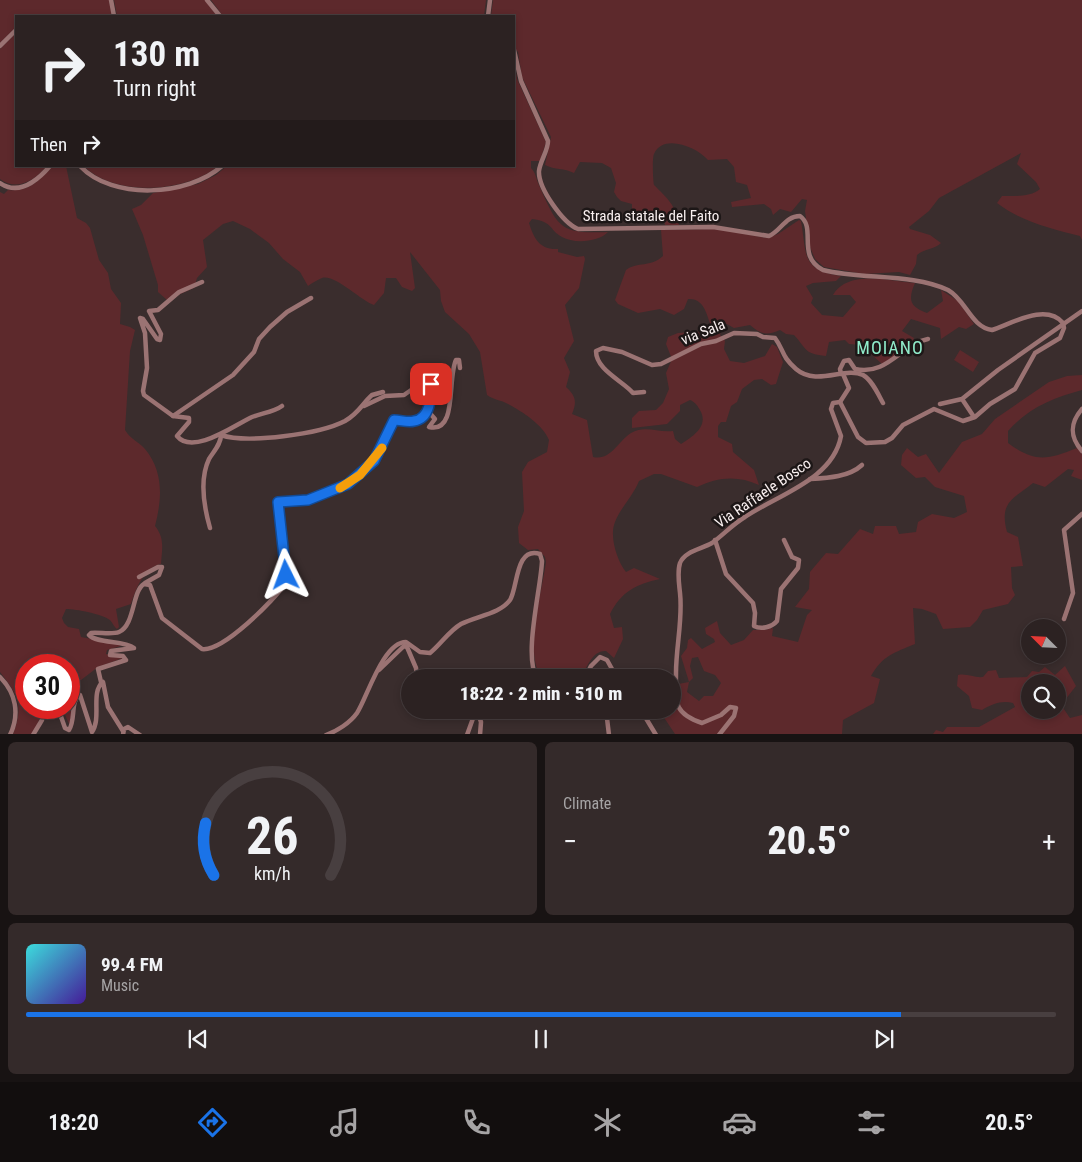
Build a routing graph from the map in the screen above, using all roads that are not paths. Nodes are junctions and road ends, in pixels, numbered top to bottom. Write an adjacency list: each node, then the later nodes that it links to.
1 (111, 0): 4 (street)
2 (208, 0): 5 (street)
3 (490, 0): 6 (street)
4 (114, 15)
5 (219, 15)
6 (488, 15)
7 (15, 31): 8 (street)
8 (0, 46)
9 (515, 54): 17 (street, Strada statale del Faito)
10 (49, 167): 13 (street)
11 (81, 167): 12 (street)
12 (221, 167)
13 (0, 183)
14 (202, 282): 31 (street)
15 (311, 298): 31 (street)
16 (1082, 311): 17 (street)
17 (1063, 323): 23 (street); 32 (street)
18 (928, 339): 20 (street)
19 (460, 368): 30 (street)
20 (842, 374): 22 (street, via Sala); 24 (street); 25 (street)
21 (384, 392): 28 (street)
22 (644, 392)
23 (962, 399): 26 (street); 32 (street)
24 (840, 402): 32 (street); 36 (street, Via Raffaele Bosco)
25 (883, 403)
26 (940, 404)
27 (282, 406): 33 (street)
28 (364, 406): 30 (street); 33 (street)
29 (1082, 409): 34 (street)
30 (427, 410): 42 (street)
31 (173, 416): 33 (street)
32 (974, 418)
33 (221, 435): 38 (street)
34 (1082, 451)
35 (862, 465): 36 (street)
36 (809, 479): 39 (street, Via Raffaele Bosco)
37 (1082, 514): 43 (street)
38 (210, 528)
39 (715, 540): 40 (street); 68 (street, Via Raffaele Bosco)
40 (784, 540)
41 (138, 577): 42 (street)
42 (144, 584): 50 (street)
43 (1064, 619)
44 (415, 669): 48 (street)
45 (533, 669): 48 (street)
46 (589, 669): 47 (street)
47 (612, 669)
48 (376, 671): 63 (street)
49 (0, 677): 60 (street)
50 (101, 682): 51 (street); 59 (street)
51 (80, 695)
52 (42, 719): 61 (street)
53 (62, 719): 54 (street)
54 (73, 719)
55 (473, 719): 64 (street)
56 (480, 719): 65 (street)
57 (607, 719): 66 (street)
58 (647, 719): 67 (street)
59 (123, 733): 62 (street)
60 (10, 734)
61 (33, 734)
62 (140, 734)
63 (326, 734)
64 (467, 734)
65 (480, 734)
66 (609, 734)
67 (656, 734)
68 (719, 734)

